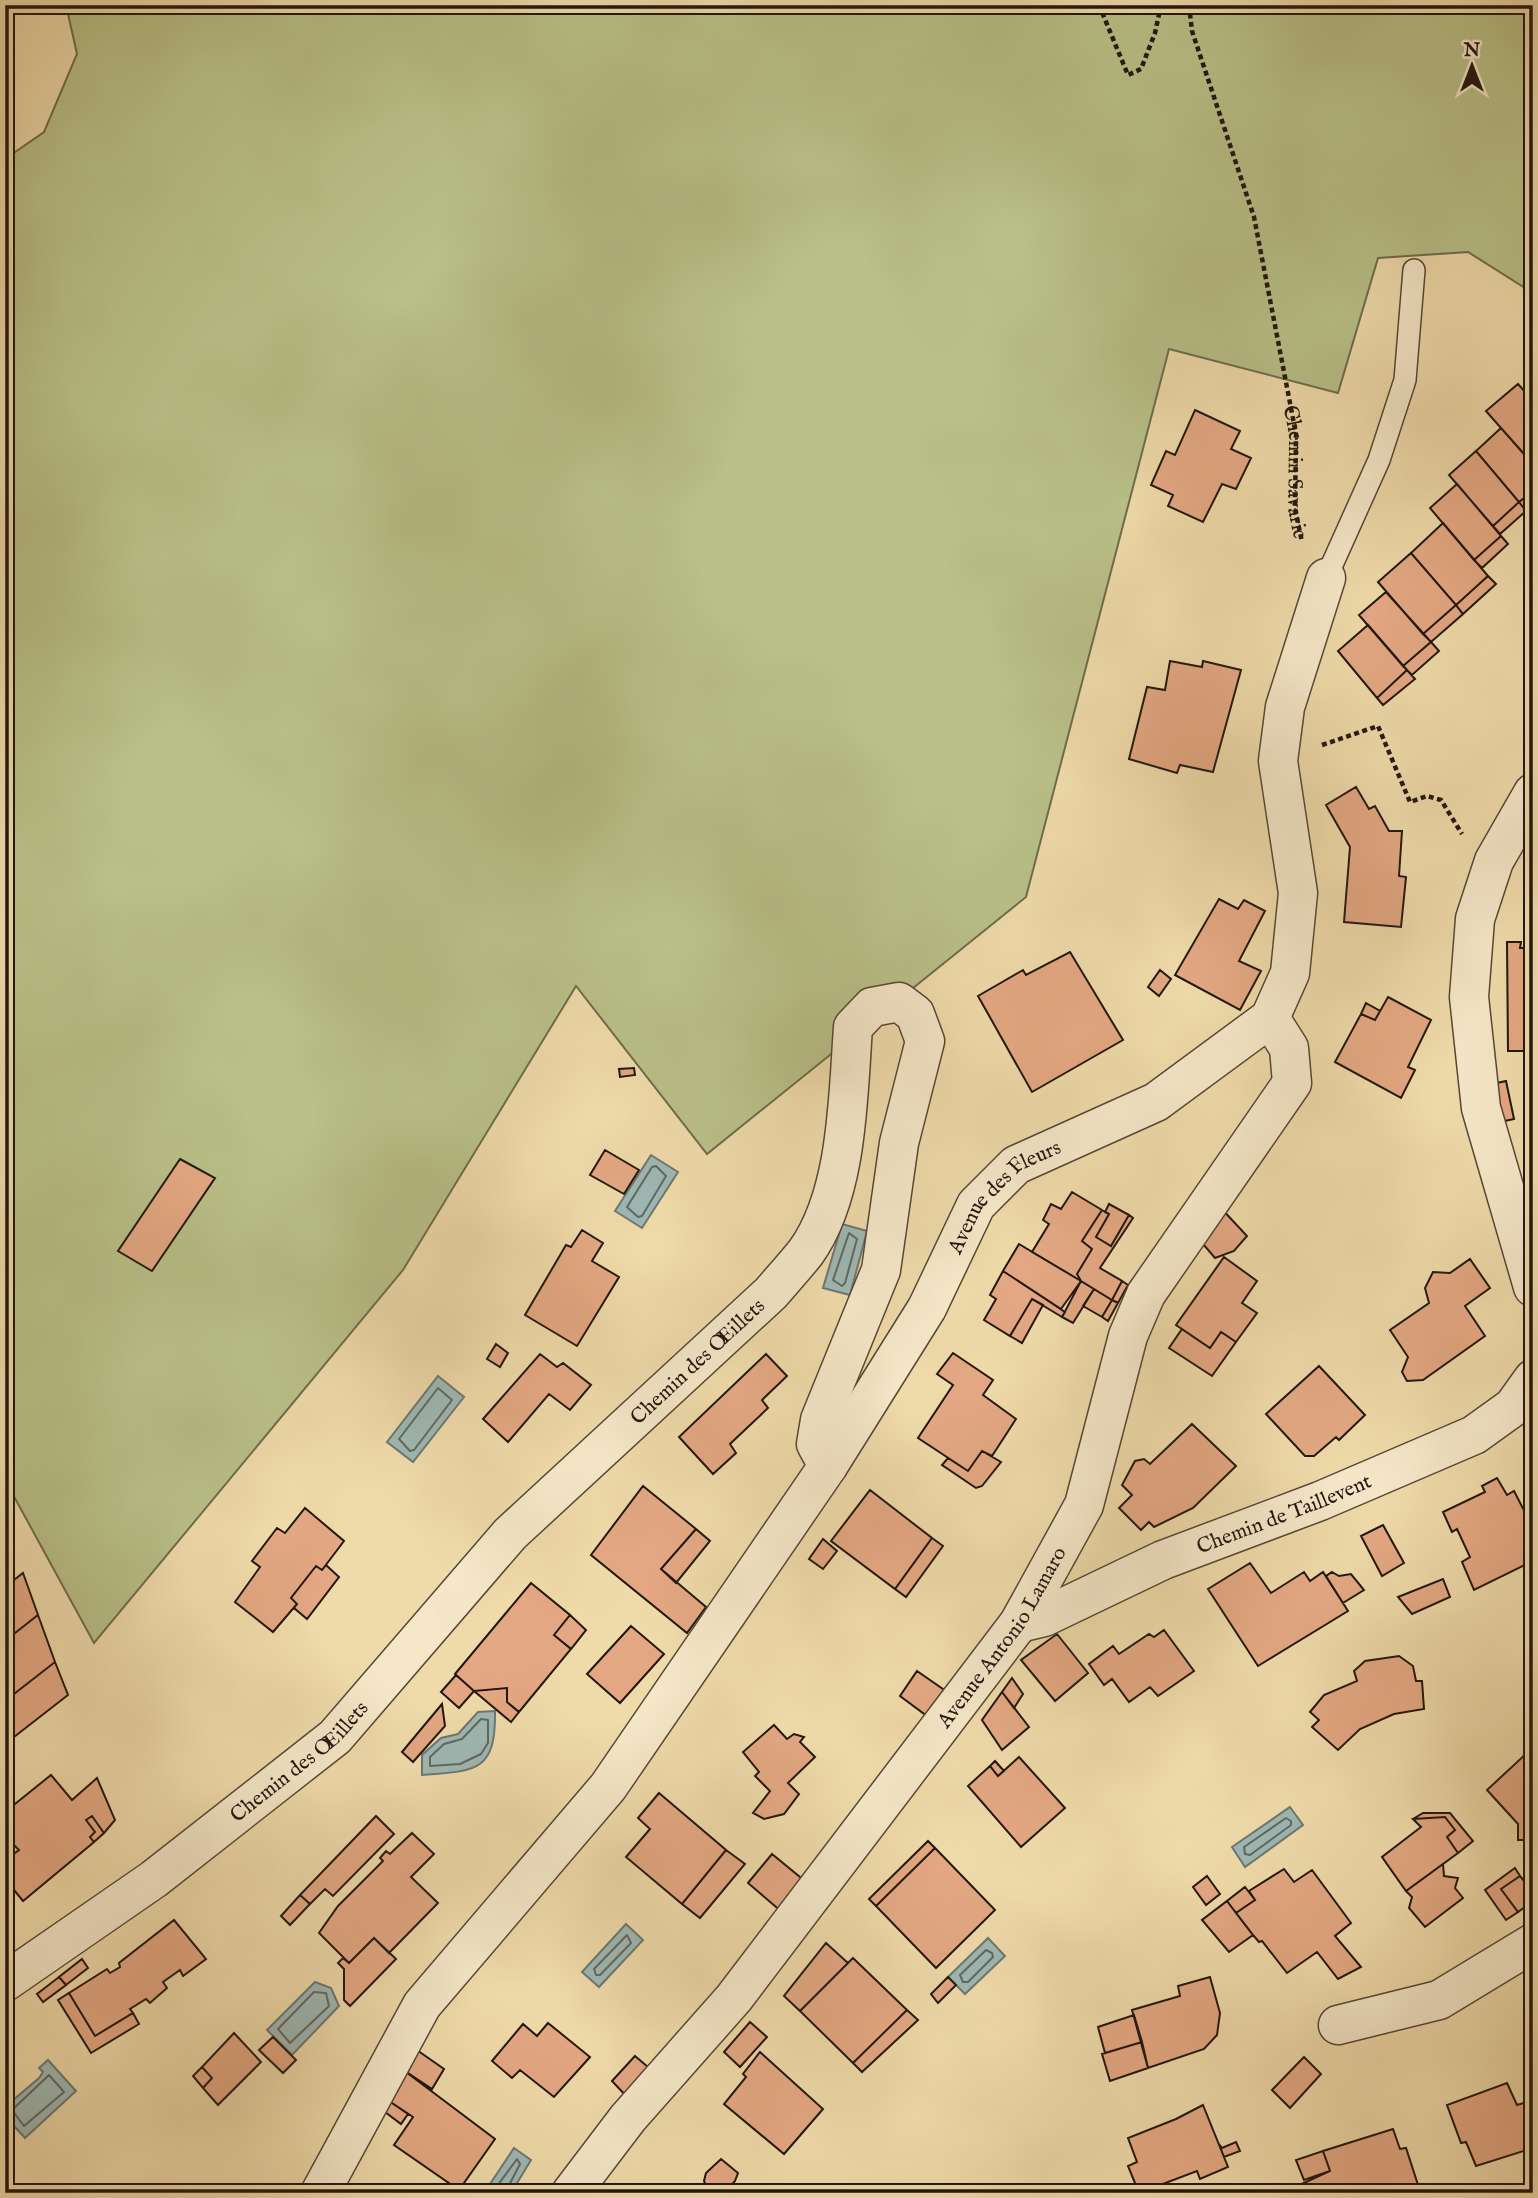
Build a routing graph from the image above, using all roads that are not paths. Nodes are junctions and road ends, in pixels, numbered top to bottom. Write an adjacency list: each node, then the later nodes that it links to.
1 (1414, 270): 2 (lane)
2 (1325, 578): 4 (street)
3 (1533, 793): 5 (street)
4 (1269, 1018): 7 (street, Avenue des Fleurs); 8 (street, Avenue Antonio Lamaro)
5 (1533, 1287)
6 (1533, 1379): 8 (street, Chemin de Taillevent)
7 (828, 1466): 10 (street, Chemin des Œillets); 12 (street, Avenue des Fleurs)
8 (1019, 1623): 13 (street, Avenue Antonio Lamaro)
9 (1533, 1944): 11 (street)
10 (5, 1982)
11 (1338, 2025)
12 (320, 2193)
13 (571, 2193)

